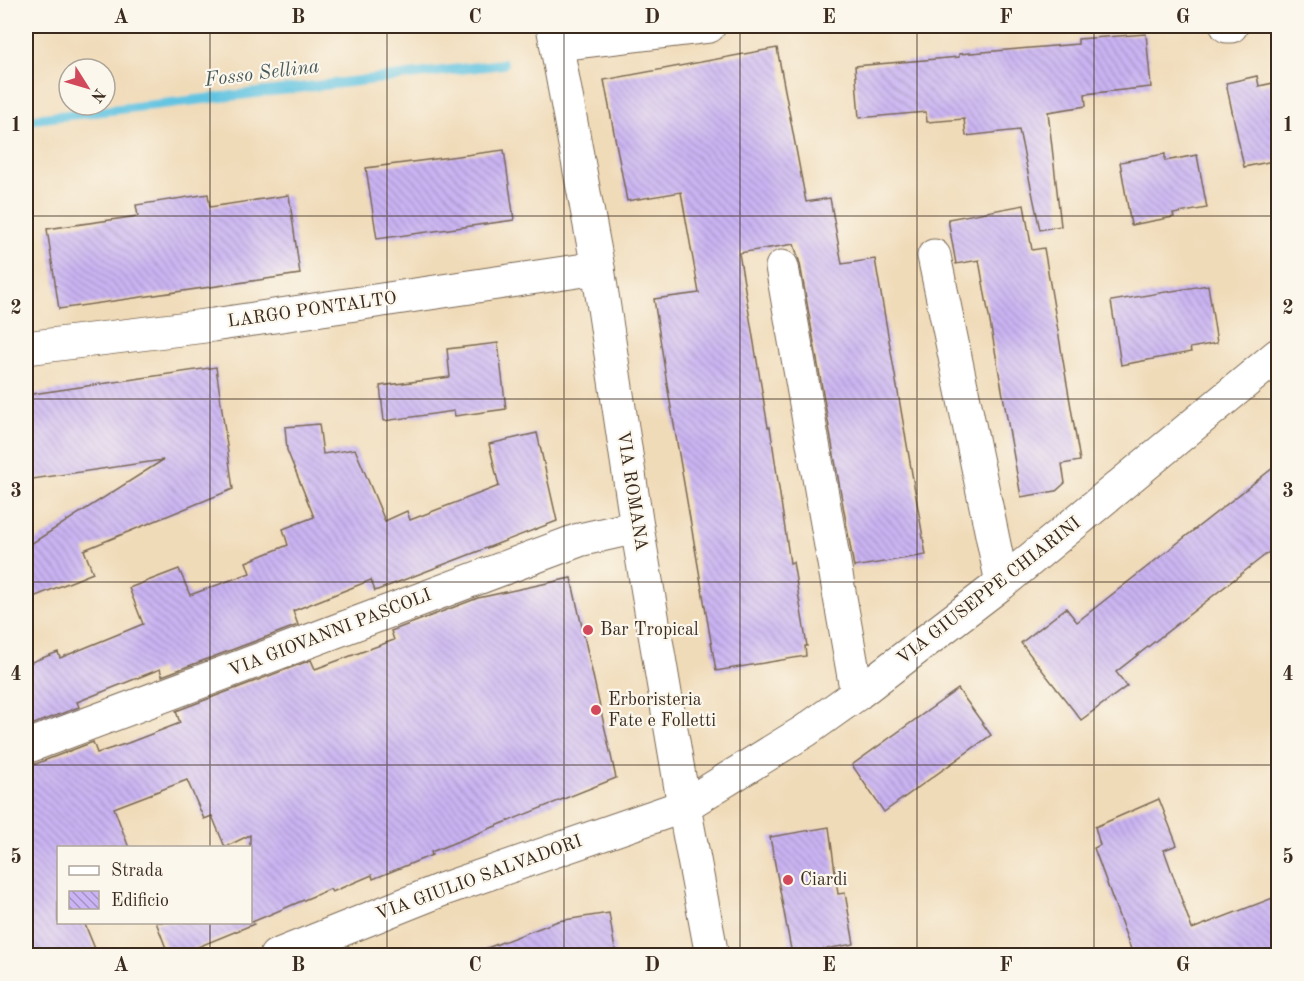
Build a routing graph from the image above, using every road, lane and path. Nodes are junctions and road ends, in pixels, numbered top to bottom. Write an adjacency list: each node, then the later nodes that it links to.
1 (709, 26): 2 (street)
2 (555, 35): 5 (street, VIA ROMANA)
3 (934, 256): 9 (street)
4 (782, 267): 10 (street)
5 (598, 268): 6 (street, LARGO PONTALTO); 8 (street, VIA ROMANA)
6 (26, 348)
7 (1278, 355): 9 (street, VIA GIUSEPPE CHIARINI)
8 (637, 527): 11 (street, VIA GIOVANNI PASCOLI); 12 (street, VIA ROMANA)
9 (1002, 583): 10 (street, VIA GIUSEPPE CHIARINI)
10 (857, 694): 12 (street, VIA GIUSEPPE CHIARINI)
11 (26, 747)
12 (684, 806): 13 (street, VIA GIULIO SALVADORI); 14 (street, VIA ROMANA)
13 (276, 956)
14 (712, 956)

